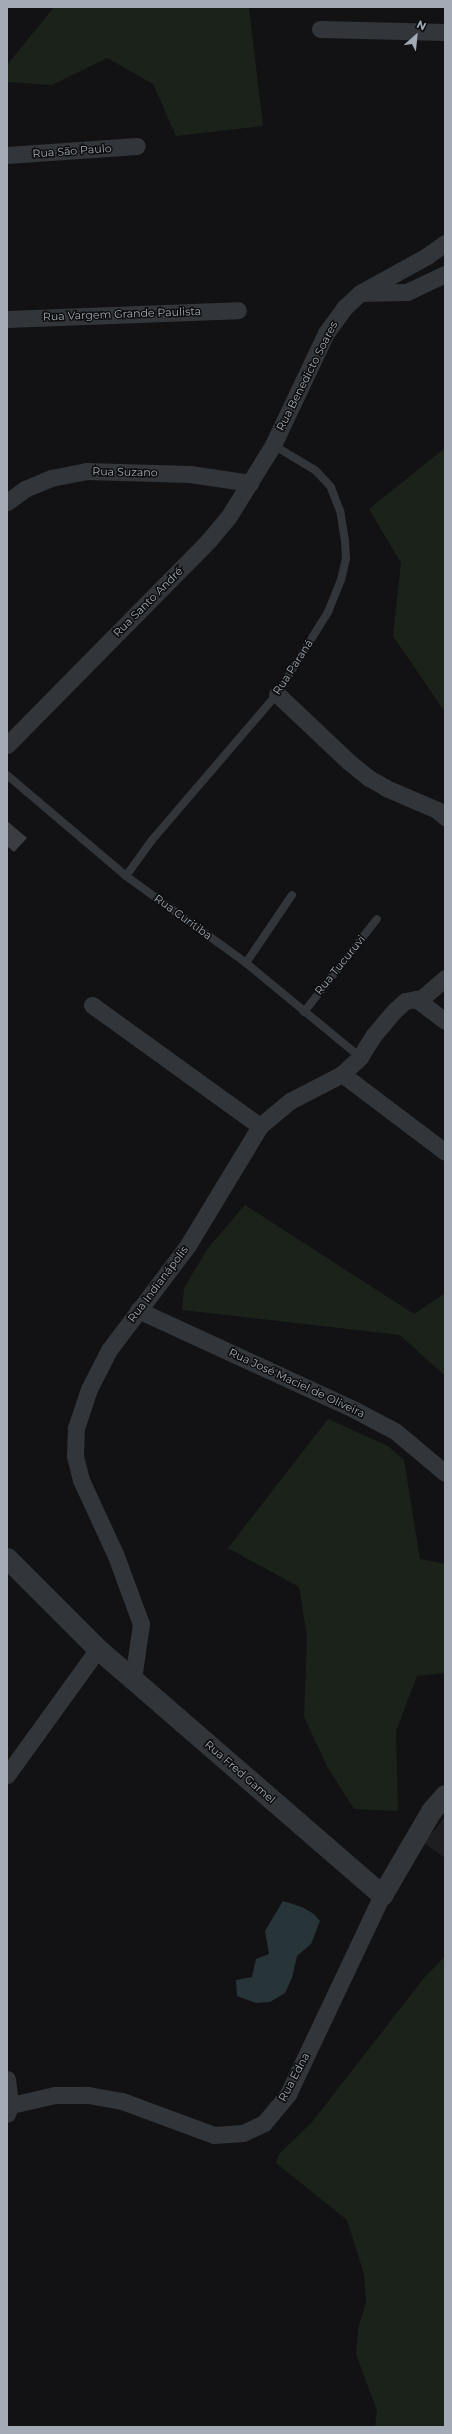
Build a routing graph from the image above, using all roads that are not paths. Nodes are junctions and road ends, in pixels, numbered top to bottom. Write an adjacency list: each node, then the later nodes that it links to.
1 (320, 29): 2 (street)
2 (445, 32)
3 (137, 146): 4 (street, Rua São Paulo)
4 (7, 155)
5 (445, 243): 7 (street, Rua Benedicto Soares)
6 (445, 274): 7 (street)
7 (360, 293): 10 (street, Rua Benedicto Soares)
8 (238, 310): 9 (street, Rua Vargem Grande Paulista)
9 (7, 319)
10 (272, 445): 11 (street, Rua Santo André); 13 (lane, Rua Paraná)
11 (250, 483): 12 (street, Rua Suzano); 14 (street, Rua Santo André)
12 (7, 502)
13 (276, 694): 16 (street); 17 (lane, Rua Paraná)
14 (7, 745)
15 (7, 775): 17 (lane, Rua Curitiba)
16 (445, 817)
17 (126, 876): 20 (lane, Rua Curitiba)
18 (292, 895): 20 (lane)
19 (378, 919): 24 (lane, Rua Tucuruvi)
20 (246, 962): 24 (lane, Rua Curitiba)
21 (445, 978): 22 (street, Rua Indianápolis)
22 (416, 999): 25 (street); 26 (street, Rua Indianápolis)
23 (92, 1005): 28 (street)
24 (304, 1012): 26 (lane, Rua Curitiba)
25 (445, 1022)
26 (360, 1057): 27 (street, Rua Indianápolis)
27 (342, 1074): 28 (street, Rua Indianápolis); 29 (street)
28 (260, 1126): 30 (street, Rua Indianápolis)
29 (445, 1152)
30 (138, 1310): 31 (street, Rua José Maciel de Oliveira); 34 (street, Rua Indianápolis)
31 (445, 1473)
32 (7, 1558): 33 (street, Rua Fred Gamel)
33 (98, 1649): 34 (street, Rua Fred Gamel); 35 (street)
34 (133, 1679): 37 (street, Rua Fred Gamel)
35 (7, 1775)
36 (445, 1795): 37 (street)
37 (382, 1895): 39 (street, Rua Edna)
38 (7, 2079): 39 (street)
39 (8, 2108)

